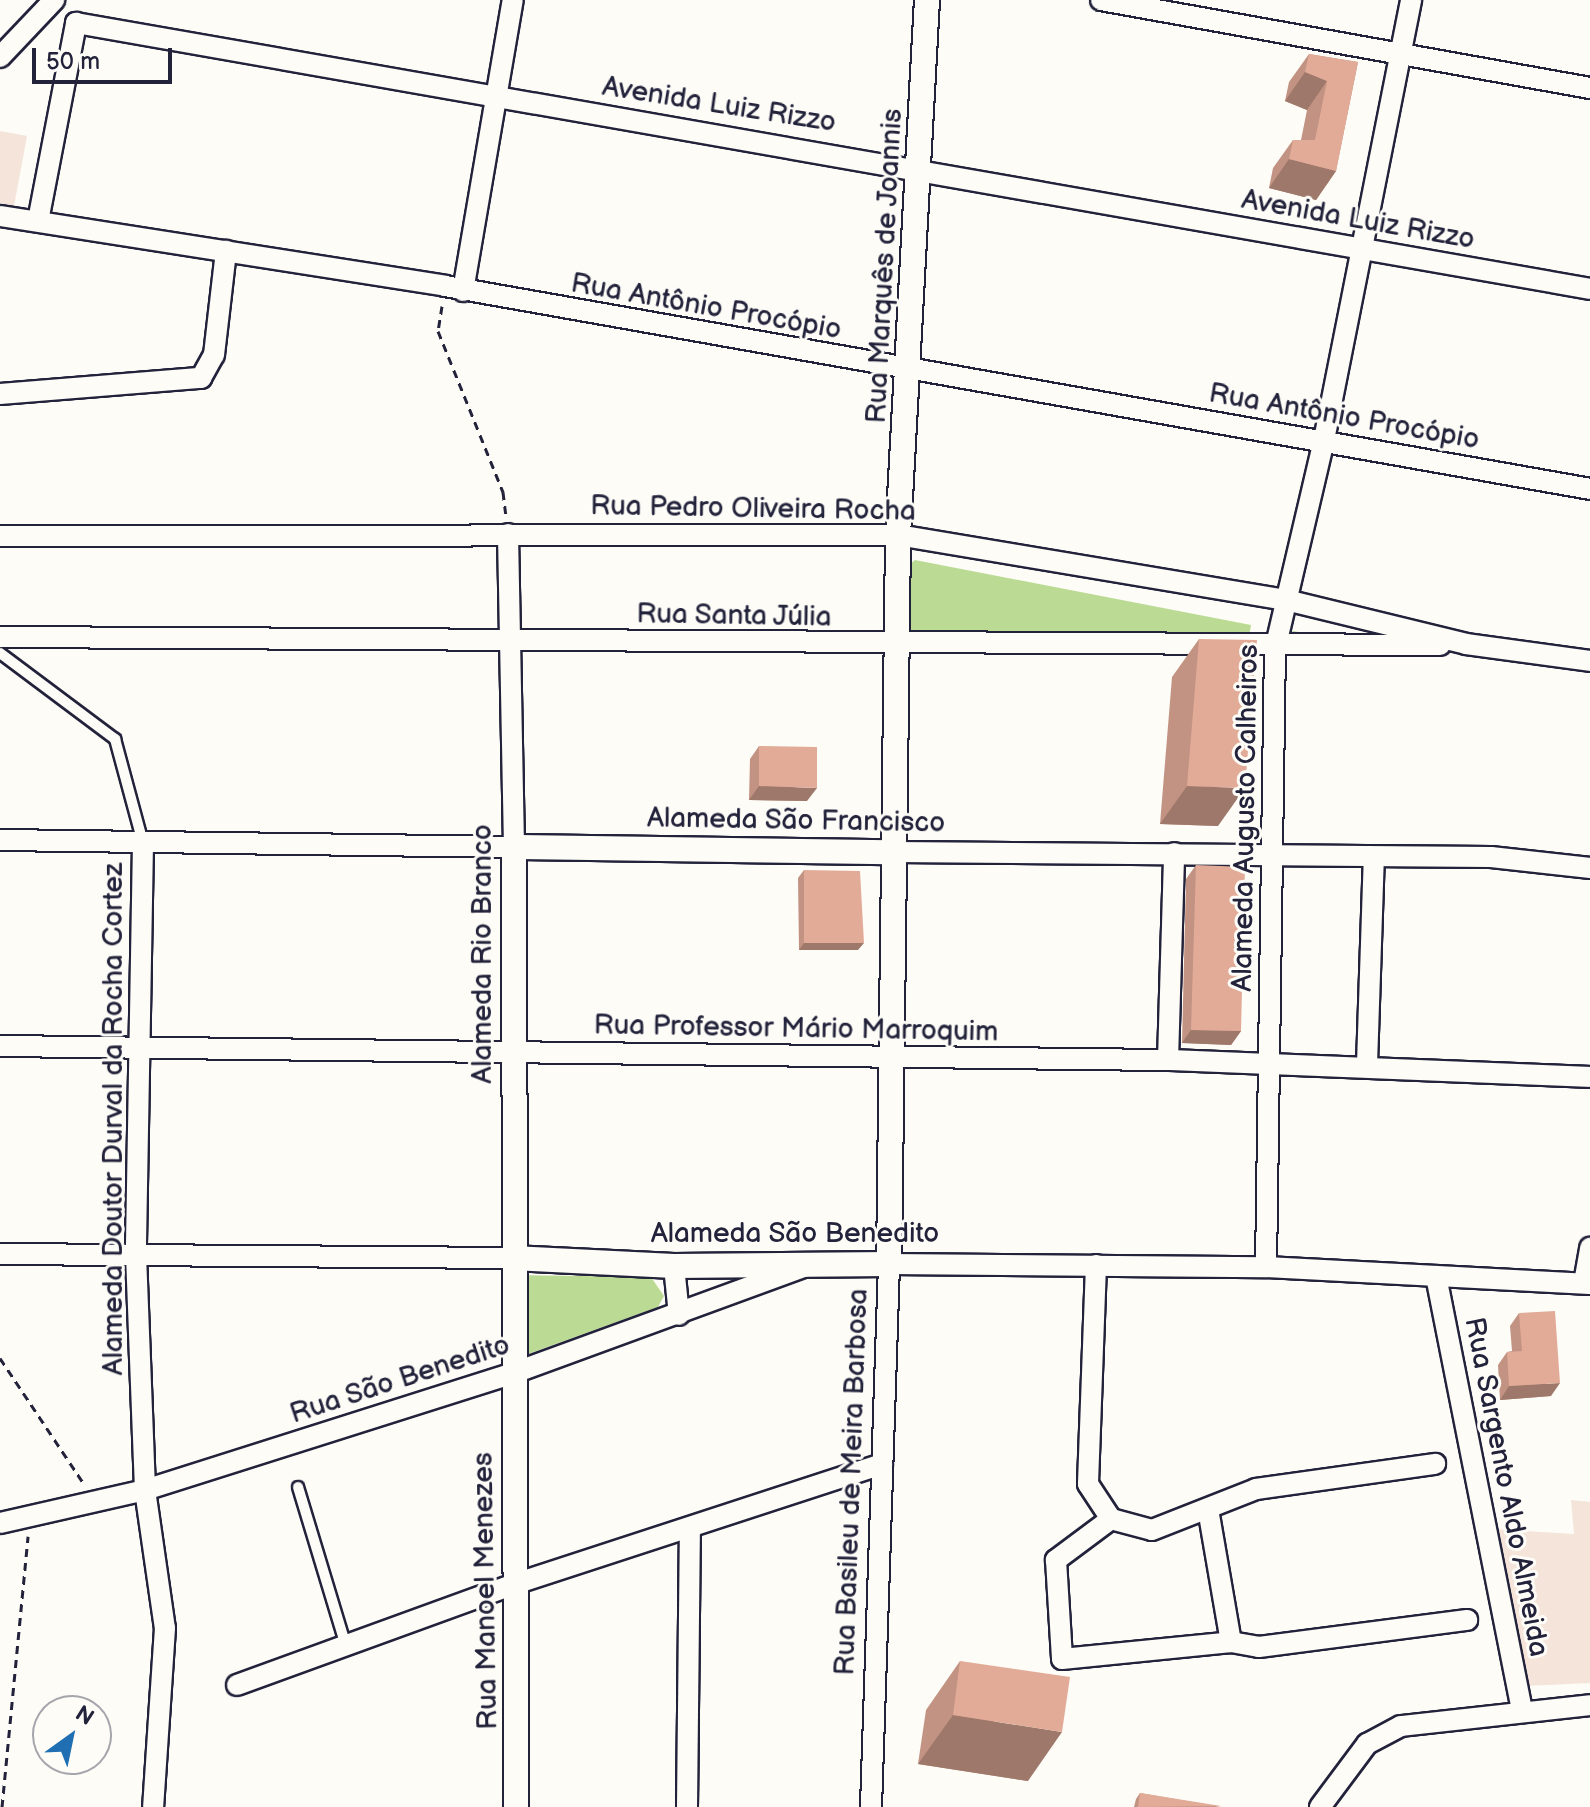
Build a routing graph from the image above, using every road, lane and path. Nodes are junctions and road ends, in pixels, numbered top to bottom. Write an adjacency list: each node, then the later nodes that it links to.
1 (54, 0): 7 (street)
2 (513, 0): 9 (street)
3 (927, 0): 10 (street, Rua Marquês de Joannis)
4 (1101, 0): 6 (street)
5 (1411, 0): 6 (street, Alameda Augusto Calheiros)
6 (1401, 55): 8 (street); 13 (street, Alameda Augusto Calheiros)
7 (0, 57)
8 (1590, 88)
9 (496, 97): 10 (street, Avenida Luiz Rizzo); 12 (street, Avenida Luiz Rizzo); 15 (street)
10 (921, 166): 13 (street, Avenida Luiz Rizzo); 17 (street, Rua Marquês de Joannis)
11 (0, 216): 12 (street, Rua Antônio Procópio)
12 (38, 221): 14 (street, Rua Antônio Procópio)
13 (1361, 250): 16 (street, Avenida Luiz Rizzo); 19 (street, Alameda Augusto Calheiros)
14 (226, 251): 15 (street, Rua Antônio Procópio); 18 (street)
15 (454, 289): 17 (street, Rua Antônio Procópio); 21 (path)
16 (1590, 289)
17 (910, 372): 19 (street, Rua Antônio Procópio); 22 (street, Rua Marquês de Joannis)
18 (0, 394)
19 (1324, 440): 20 (street, Rua Antônio Procópio); 24 (street, Alameda Augusto Calheiros)
20 (1590, 489)
21 (508, 534): 22 (street, Rua Pedro Oliveira Rocha); 23 (street, Rua Pedro Oliveira Rocha); 26 (street, Alameda Rio Branco)
22 (898, 535): 24 (street, Rua Pedro Oliveira Rocha); 28 (street, Rua Basileu de Meira Barbosa)
23 (0, 536)
24 (1286, 600): 27 (street, Rua Pedro Oliveira Rocha); 29 (street, Alameda Augusto Calheiros)
25 (0, 637): 26 (street, Rua Santa Júlia)
26 (513, 638): 28 (street, Rua Santa Júlia); 34 (street, Alameda Rio Branco)
27 (1466, 644): 29 (street, Rua Santa Júlia); 31 (street, Rua Pedro Oliveira Rocha)
28 (897, 647): 29 (street, Rua Santa Júlia); 35 (street, Rua Basileu de Meira Barbosa)
29 (1275, 649): 37 (street, Alameda Augusto Calheiros)
30 (0, 653): 33 (lane)
31 (1590, 661)
32 (0, 840): 33 (street, Alameda São Francisco)
33 (143, 843): 34 (street, Alameda São Francisco); 41 (street, Alameda Doutor Durval da Rocha Cortez)
34 (514, 847): 35 (street, Alameda São Francisco); 42 (street, Alameda Rio Branco)
35 (895, 852): 36 (street, Alameda São Francisco); 43 (street, Rua Basileu de Meira Barbosa)
36 (1174, 853): 37 (street, Alameda São Francisco); 44 (street)
37 (1269, 856): 38 (street, Alameda São Francisco); 45 (street, Alameda Augusto Calheiros)
38 (1374, 857): 39 (street, Alameda São Francisco); 46 (street)
39 (1590, 868)
40 (0, 1046): 41 (street, Rua Professor Mário Marroquim)
41 (139, 1050): 42 (street, Rua Professor Mário Marroquim); 50 (street, Alameda Doutor Durval da Rocha Cortez)
42 (513, 1053): 43 (street, Rua Professor Mário Marroquim); 51 (street, Alameda Rio Branco)
43 (893, 1059): 44 (street, Rua Professor Mário Marroquim); 52 (street, Rua Basileu de Meira Barbosa)
44 (1168, 1060): 45 (street, Rua Professor Mário Marroquim)
45 (1269, 1062): 46 (street, Rua Professor Mário Marroquim); 56 (street, Alameda Augusto Calheiros)
46 (1367, 1064): 47 (street, Rua Professor Mário Marroquim)
47 (1590, 1077)
48 (1590, 1248): 58 (street)
49 (0, 1254): 50 (street, Alameda São Benedito)
50 (136, 1255): 51 (street, Alameda São Benedito); 65 (street, Alameda Doutor Durval da Rocha Cortez)
51 (512, 1258): 55 (street, Alameda São Benedito); 61 (street, Alameda Rio Branco)
52 (889, 1264): 53 (street, Alameda São Benedito); 54 (street, Alameda São Benedito); 62 (street, Rua Basileu de Meira Barbosa)
53 (810, 1265): 55 (street, Alameda São Benedito); 59 (street, Rua São Benedito)
54 (1096, 1265): 56 (street, Alameda São Benedito); 69 (street)
55 (674, 1266): 59 (street)
56 (1266, 1267): 57 (street, Alameda São Benedito)
57 (1436, 1276): 58 (street, Alameda São Benedito); 78 (street, Rua Sargento Aldo Almeida)
58 (1587, 1284)
59 (679, 1315): 61 (street, Rua São Benedito)
60 (0, 1358): 66 (path)
61 (511, 1374): 65 (street, Rua São Benedito); 72 (street, Rua Manoel Menezes)
62 (882, 1464): 71 (street); 83 (street, Rua Basileu de Meira Barbosa)
63 (1435, 1464): 67 (street)
64 (298, 1487): 75 (lane)
65 (145, 1490): 66 (street, Rua São Benedito); 80 (street, Alameda Doutor Durval da Rocha Cortez)
66 (92, 1502): 68 (street, Rua São Benedito)
67 (1208, 1509): 69 (street); 74 (street)
68 (31, 1516): 70 (street, Rua São Benedito); 79 (path)
69 (1111, 1519): 74 (street)
70 (0, 1523)
71 (690, 1528): 72 (street); 82 (street)
72 (515, 1584): 75 (street); 81 (street, Rua Manoel Menezes)
73 (1467, 1620): 74 (street)
74 (1231, 1642)
75 (346, 1646): 76 (street)
76 (237, 1685)
77 (1590, 1705): 78 (street)
78 (1522, 1710): 84 (street)
79 (2, 1807)
80 (153, 1807)
81 (516, 1807)
82 (687, 1807)
83 (871, 1807)
84 (1320, 1807)

